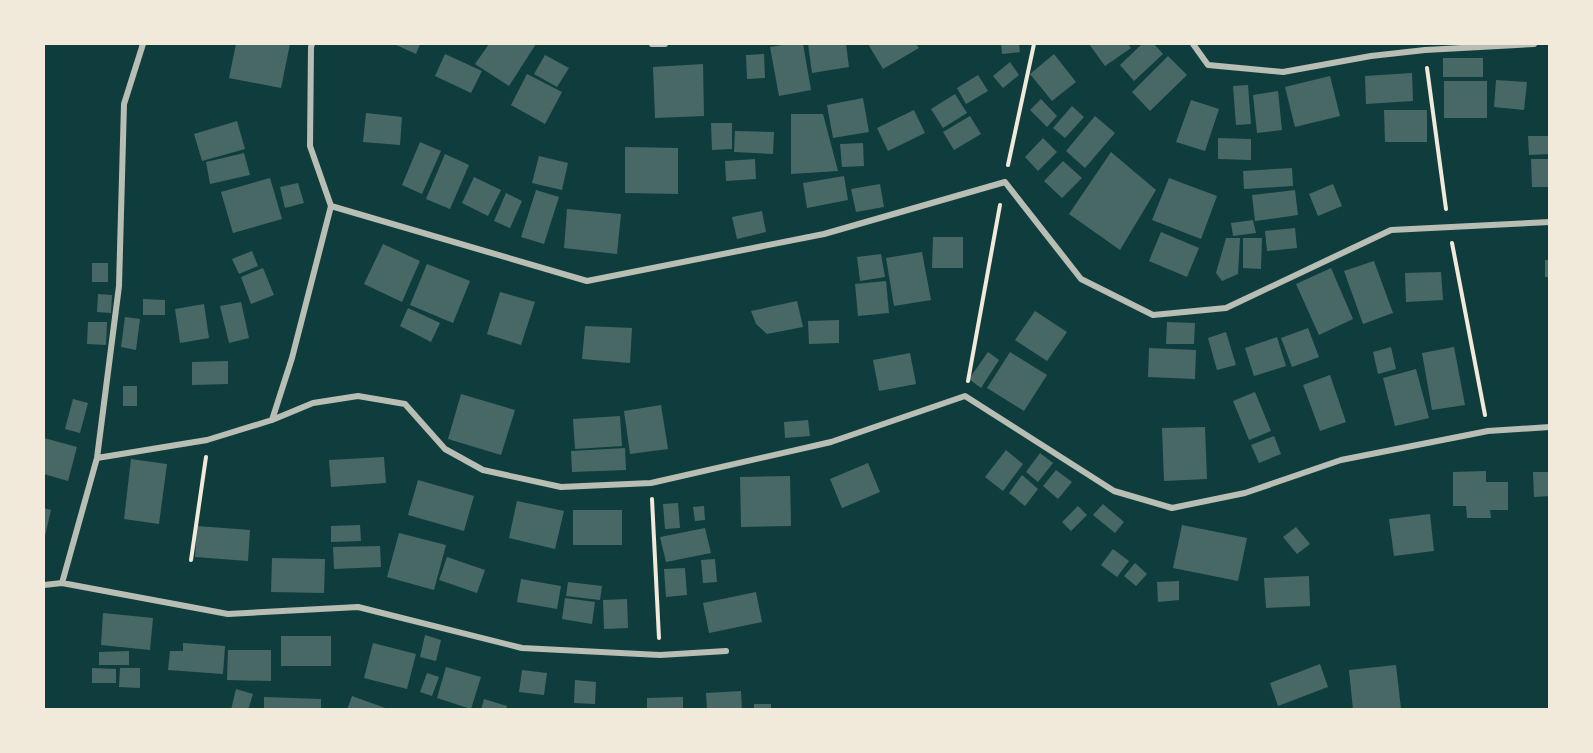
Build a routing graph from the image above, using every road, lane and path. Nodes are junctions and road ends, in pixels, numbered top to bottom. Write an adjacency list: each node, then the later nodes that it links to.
1 (143, 44): 15 (street)
2 (312, 44): 9 (street)
3 (652, 44): 4 (street)
4 (665, 44)
5 (1034, 44): 8 (path)
6 (1193, 44): 7 (street)
7 (1534, 44)
8 (1005, 182): 9 (street); 10 (street); 11 (path)
9 (331, 206): 12 (street)
10 (1550, 222)
11 (965, 396): 13 (street); 16 (street)
12 (272, 420): 14 (street); 16 (street)
13 (1550, 427)
14 (207, 440): 15 (street); 17 (path)
15 (97, 458): 18 (street)
16 (651, 483): 21 (path)
17 (191, 560)
18 (62, 583): 19 (street); 21 (street)
19 (44, 585)
20 (726, 651): 21 (street)
21 (660, 655)

